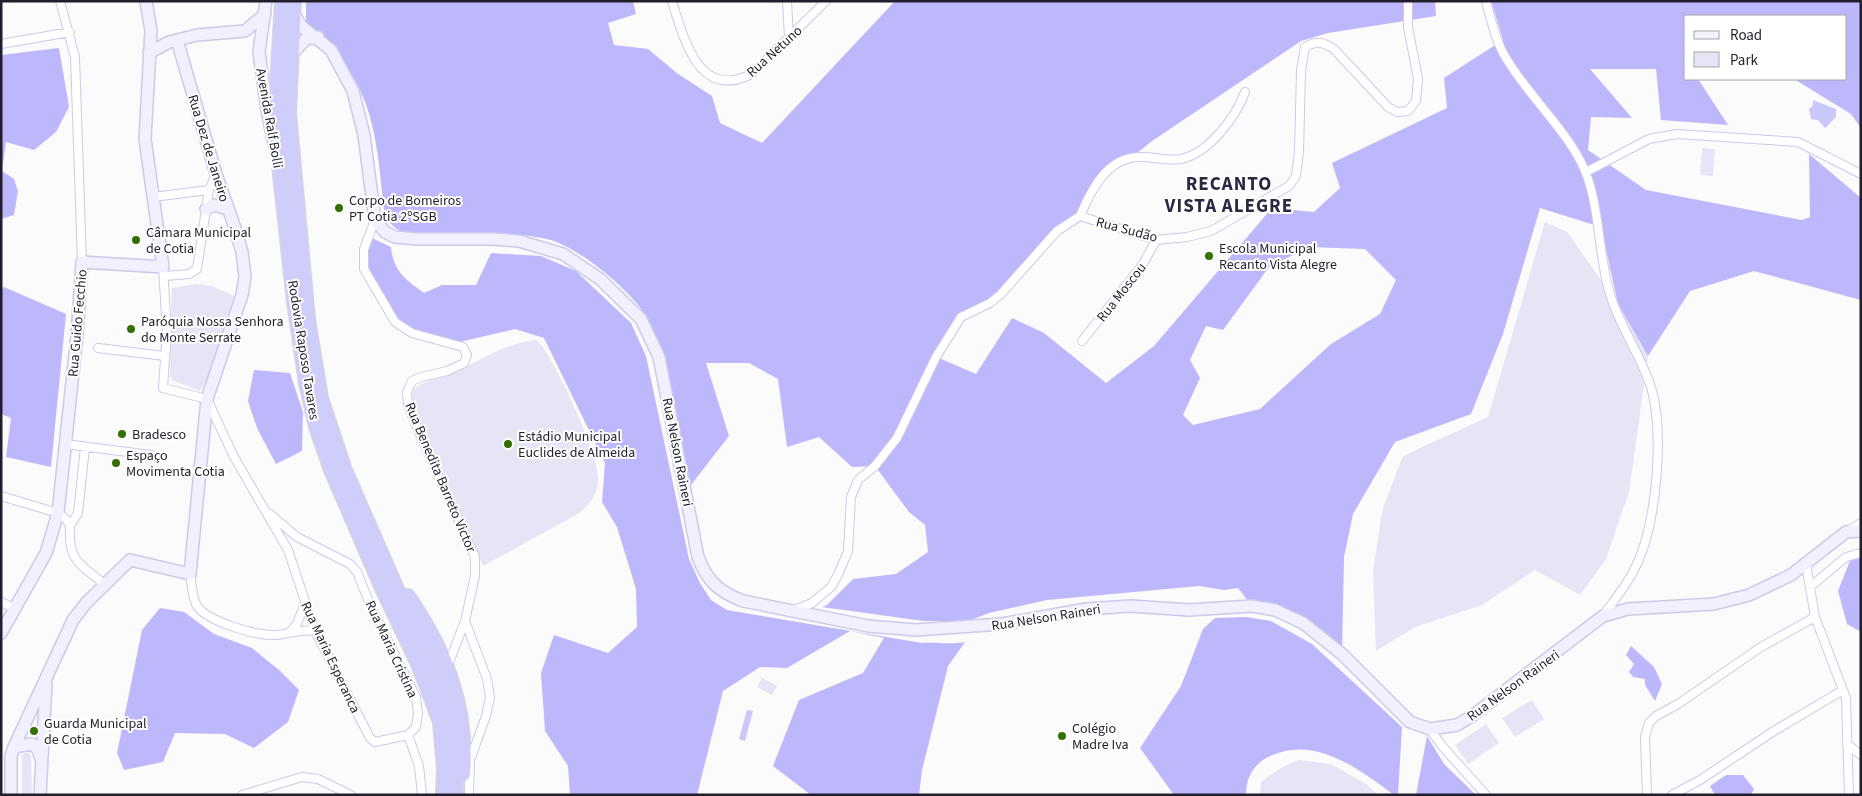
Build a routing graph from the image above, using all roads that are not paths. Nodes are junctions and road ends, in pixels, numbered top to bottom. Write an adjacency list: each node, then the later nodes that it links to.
1 (60, 1): 14 (street, Rua Guido Fecchio)
2 (146, 1): 12 (main road)
3 (266, 1): 11 (main road, Avenida Ralf Bolli)
4 (282, 1): 26 (highway, Rodovia Raposo Tavares)
5 (672, 1): 16 (street, Rua Netuno)
6 (786, 1): 16 (street)
7 (826, 1): 16 (street, Rua Netuno)
8 (1408, 1): 33 (street, Rua Sudão)
9 (1486, 1): 23 (street)
10 (294, 7): 15 (main road); 21 (highway, Rodovia Raposo Tavares)
11 (265, 14): 13 (main road); 19 (main road, Avenida Ralf Bolli)
12 (150, 31): 17 (main road); 20 (main road)
13 (245, 31): 17 (main road); 19 (main road)
14 (70, 32): 18 (street); 34 (street, Rua Guido Fecchio)
15 (318, 37): 21 (main road); 32 (main road)
16 (789, 38)
17 (173, 41): 20 (main road); 24 (main road, Rua Dez de Janeiro)
18 (1, 44)
19 (260, 44): 26 (main road, Avenida Ralf Bolli)
20 (149, 53): 28 (main road)
21 (292, 54): 51 (highway, Rodovia Raposo Tavares)
22 (1245, 92): 31 (street)
23 (1586, 172): 25 (street); 60 (street)
24 (216, 174): 27 (street); 30 (main road, Rua Dez de Janeiro)
25 (1861, 174)
26 (280, 175): 83 (highway, Rodovia Raposo Tavares)
27 (209, 190): 28 (street); 29 (street)
28 (153, 197): 35 (main road)
29 (206, 209): 30 (main road); 35 (street)
30 (228, 209): 39 (main road, Rua Dez de Janeiro)
31 (1080, 216): 33 (street, Rua Sudão); 59 (street, Rua Sudão)
32 (375, 220): 59 (main road, Rua Nelson Raineri); 62 (street, Rua Benedita Barreto Victor)
33 (1156, 240): 36 (street, Rua Moscou)
34 (82, 262): 35 (main road); 40 (main road, Rua Guido Fecchio)
35 (164, 271): 38 (street)
36 (1082, 341)
37 (98, 348): 38 (street)
38 (165, 356): 39 (street)
39 (207, 399): 44 (street); 53 (main road, Rua Dez de Janeiro)
40 (65, 444): 41 (street); 45 (main road, Rua Guido Fecchio)
41 (85, 447): 42 (street); 47 (street)
42 (151, 455)
43 (1, 496): 45 (street)
44 (267, 511): 57 (street, Rua Maria Esperanca); 70 (street, Rua Maria Cristina)
45 (58, 513): 47 (street); 58 (main road, Rua Guido Fecchio)
46 (1861, 523): 49 (street)
47 (70, 526): 54 (street)
48 (1861, 531): 49 (main road)
49 (1846, 532): 52 (main road, Rua Nelson Raineri)
50 (1861, 553): 55 (street)
51 (385, 563): 66 (highway); 84 (highway, Rodovia Raposo Tavares)
52 (1806, 564): 55 (street); 60 (main road, Rua Nelson Raineri)
53 (190, 574): 54 (main road); 64 (street)
54 (104, 584): 67 (main road)
55 (1810, 587): 61 (street)
56 (1, 602): 58 (street)
57 (305, 603): 63 (street, Rua Maria Esperanca); 64 (street)
58 (14, 608): 65 (main road, Rua Guido Fecchio)
59 (790, 611): 69 (main road, Rua Nelson Raineri)
60 (1603, 616): 69 (main road, Rua Nelson Raineri)
61 (1815, 616): 68 (street); 88 (street)
62 (465, 621): 66 (street); 86 (street)
63 (315, 631): 64 (street); 70 (street, Rua Maria Esperanca)
64 (289, 632)
65 (1, 633)
66 (447, 668): 85 (highway)
67 (46, 682): 72 (main road); 74 (main road)
68 (1843, 690): 71 (street); 89 (street)
69 (1430, 729): 87 (street)
70 (408, 735): 82 (street)
71 (1848, 744): 73 (street); 90 (street)
72 (13, 751): 74 (main road); 75 (main road); 78 (main road)
73 (1861, 755)
74 (42, 760): 79 (main road)
75 (1, 770)
76 (1, 792): 77 (main road)
77 (3, 795)
78 (10, 795)
79 (40, 795)
80 (242, 795): 81 (street)
81 (351, 795)
82 (422, 795)
83 (443, 795)
84 (456, 795)
85 (461, 795)
86 (469, 795)
87 (1486, 795)
88 (1647, 795)
89 (1672, 795)
90 (1848, 795)

